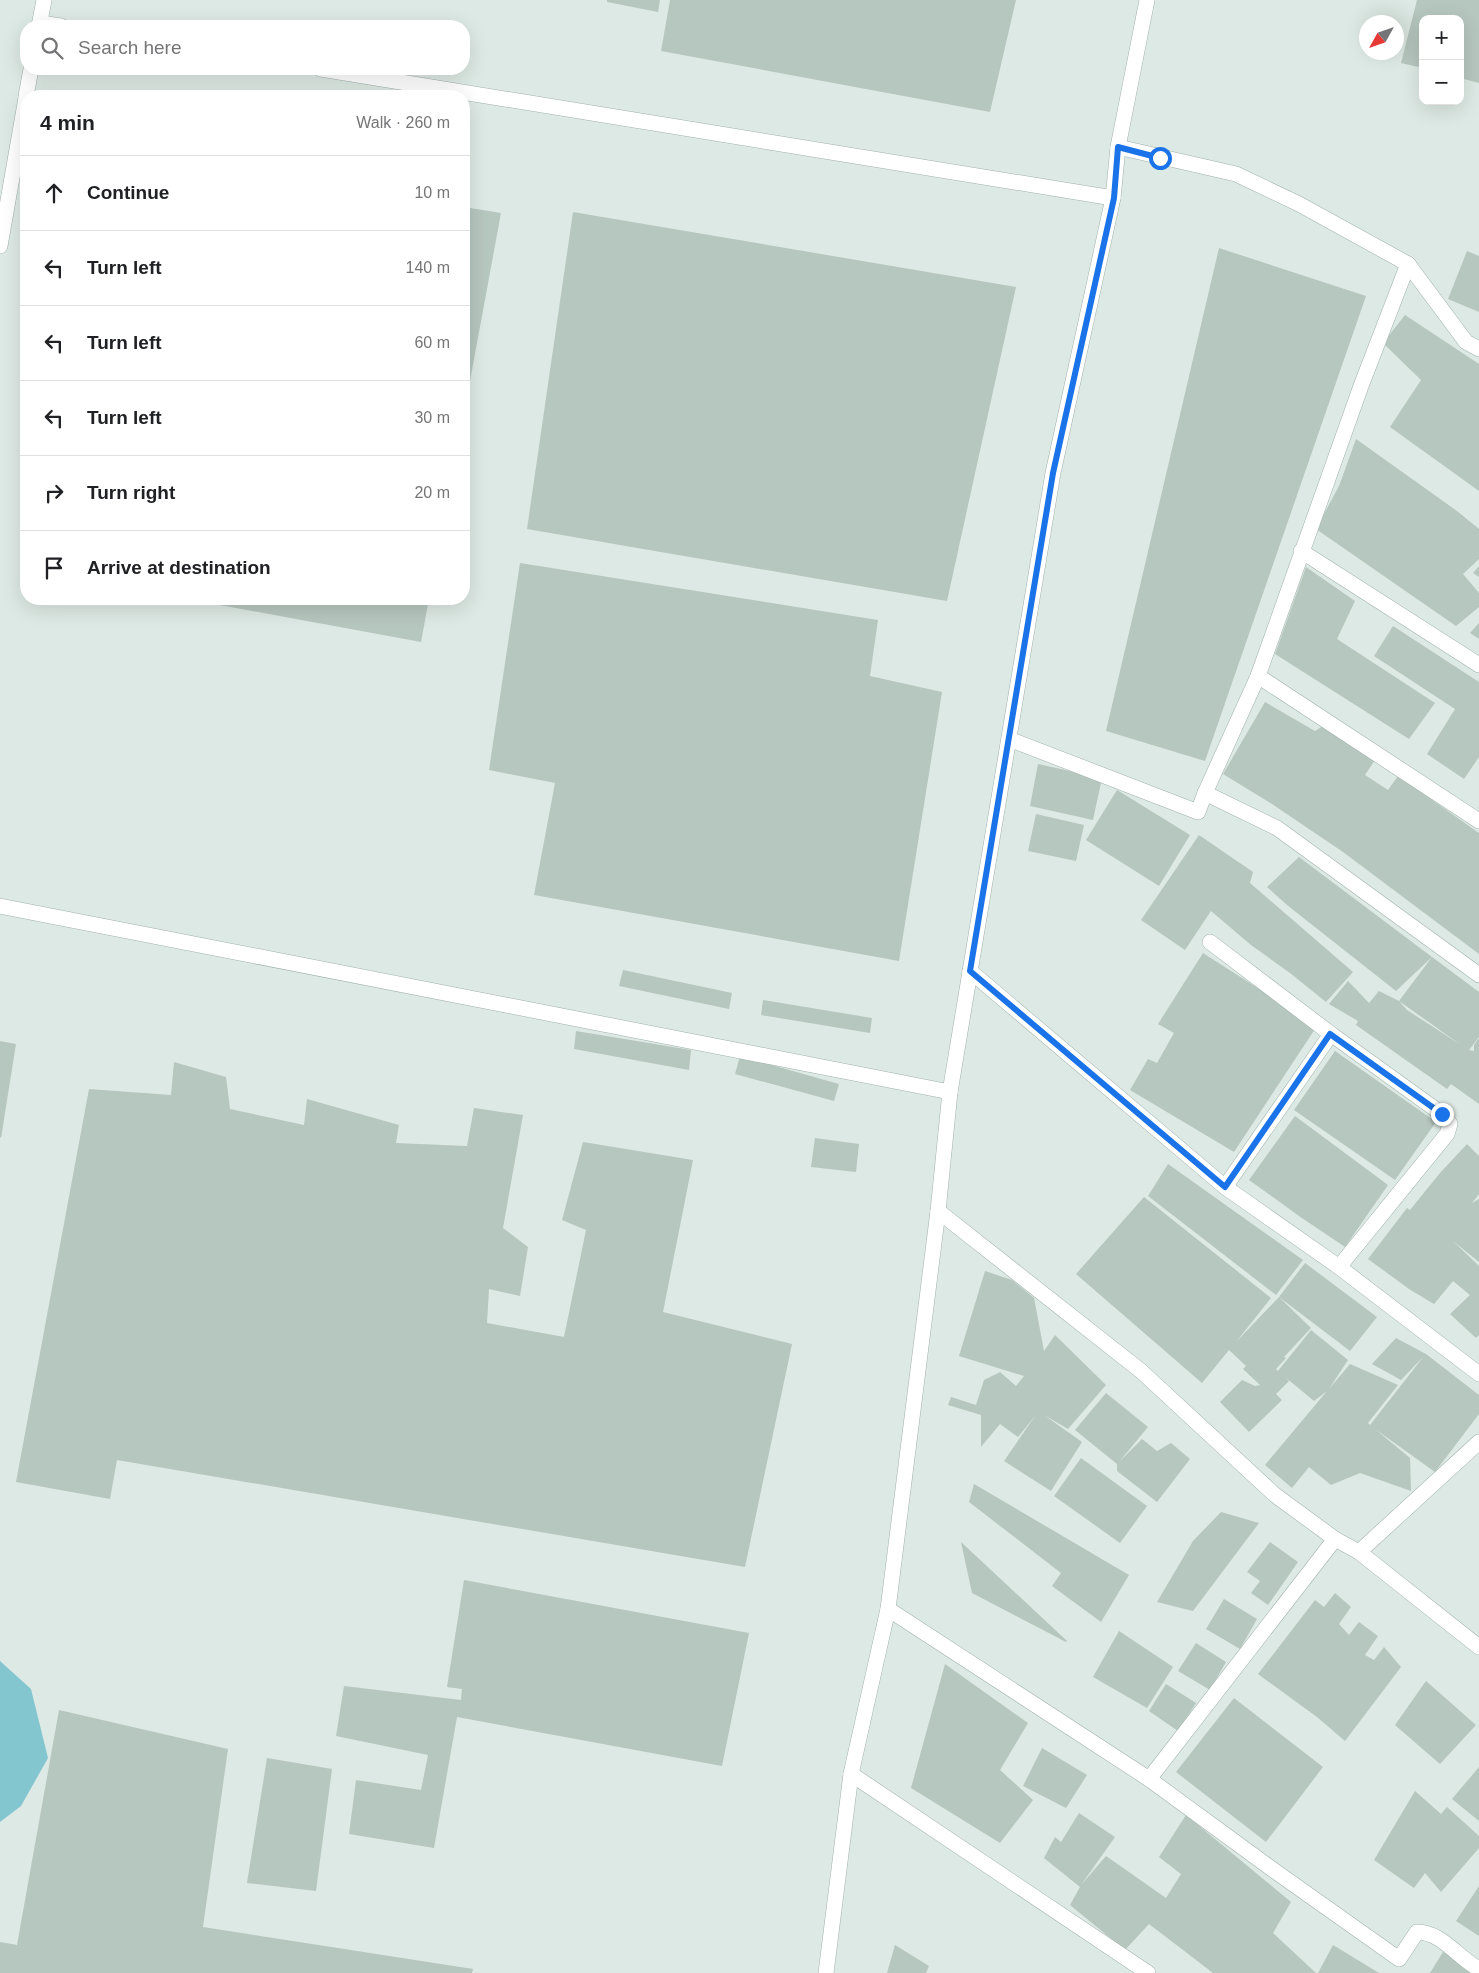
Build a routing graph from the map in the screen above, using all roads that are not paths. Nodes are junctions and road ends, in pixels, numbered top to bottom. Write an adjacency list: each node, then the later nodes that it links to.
1 (44, 0): 3 (street)
2 (1147, 0): 10 (street)
3 (40, 20)
4 (30, 75): 6 (street)
5 (358, 75): 7 (street)
6 (27, 90)
7 (450, 90)
8 (470, 93): 11 (street)
9 (20, 131): 12 (street)
10 (1118, 147): 11 (street); 13 (street)
11 (1114, 198): 18 (street)
12 (0, 246)
13 (1408, 264): 14 (street); 15 (street)
14 (1479, 349)
15 (1302, 551): 16 (street); 17 (street)
16 (1479, 665)
17 (1258, 676): 19 (street); 20 (street)
18 (1009, 739): 19 (street); 23 (street)
19 (1205, 793): 24 (street)
20 (1479, 821)
21 (0, 906): 26 (street)
22 (1210, 942): 25 (street)
23 (970, 971): 26 (street); 27 (street)
24 (1479, 975)
25 (1330, 1034): 27 (street); 29 (street)
26 (950, 1092): 28 (street)
27 (1225, 1187): 29 (street)
28 (938, 1211): 32 (street); 34 (street)
29 (1339, 1267): 30 (street)
30 (1479, 1374)
31 (1479, 1442): 33 (street)
32 (1335, 1539): 33 (street); 37 (street)
33 (1360, 1552): 35 (street)
34 (888, 1609): 36 (street); 37 (street)
35 (1479, 1647)
36 (850, 1774): 39 (street); 40 (street)
37 (1149, 1779): 38 (street)
38 (1479, 1969)
39 (826, 1973)
40 (1148, 1973)

